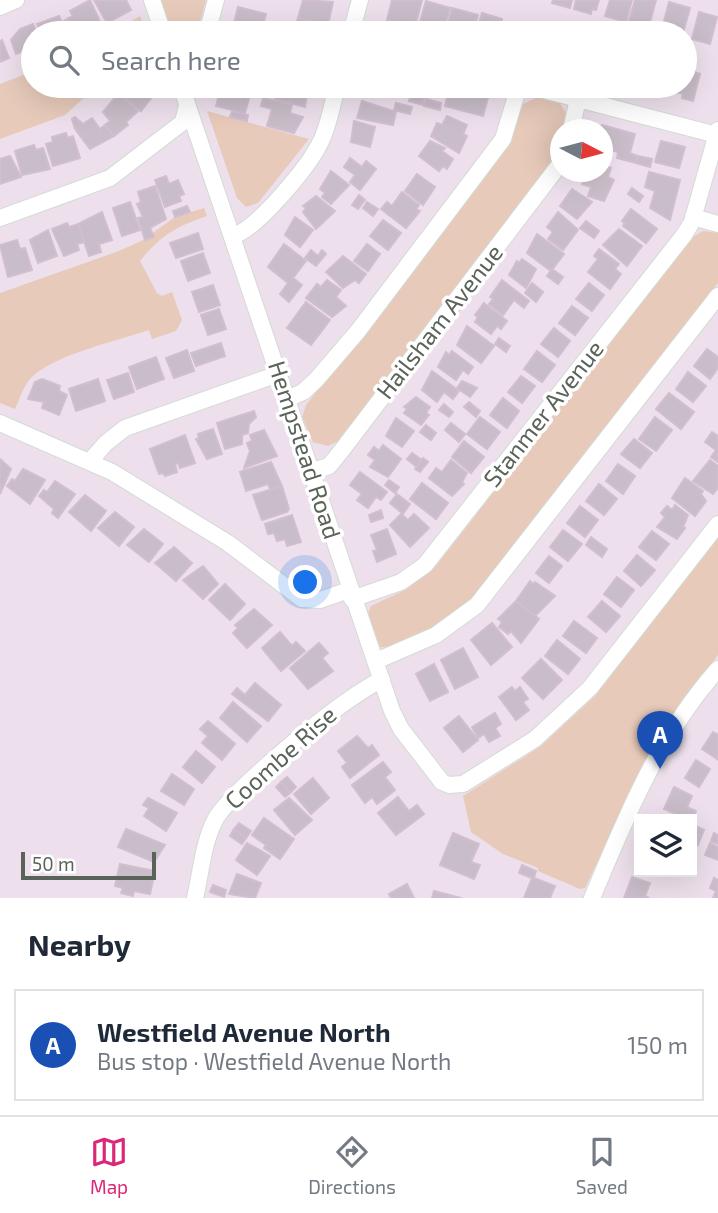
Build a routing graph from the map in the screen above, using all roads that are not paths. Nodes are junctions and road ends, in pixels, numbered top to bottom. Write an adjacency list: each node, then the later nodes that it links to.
1 (16, 0): 5 (street)
2 (152, 0): 6 (street)
3 (216, 0): 7 (street)
4 (360, 0): 8 (street)
5 (0, 7)
6 (159, 21)
7 (210, 21)
8 (354, 21)
9 (185, 98): 15 (street, Hempstead Road)
10 (189, 98): 15 (street)
11 (333, 98): 22 (street)
12 (515, 98): 25 (street)
13 (575, 98): 14 (street)
14 (579, 99): 16 (street); 17 (street)
15 (187, 104): 20 (street); 22 (street, Hempstead Road)
16 (574, 119)
17 (717, 132): 19 (street, Stanmer Avenue)
18 (550, 178): 28 (street, Hailsham Avenue)
19 (693, 217): 21 (street); 30 (street, Stanmer Avenue)
20 (0, 218)
21 (718, 224)
22 (233, 236): 24 (street, Hempstead Road)
23 (718, 296): 31 (street)
24 (278, 374): 25 (street, Hempstead Road); 27 (street)
25 (287, 399): 28 (street, Hempstead Road)
26 (0, 423): 27 (street, Stanmer Avenue)
27 (90, 460): 30 (street, Stanmer Avenue)
28 (313, 471): 30 (street, Hempstead Road)
29 (718, 524): 33 (street, Hempstead Road)
30 (351, 595): 31 (street, Hempstead Road)
31 (376, 662): 33 (street, Hempstead Road)
32 (718, 668): 35 (street)
33 (382, 680): 34 (street, Coombe Rise)
34 (195, 898)
35 (592, 898)

